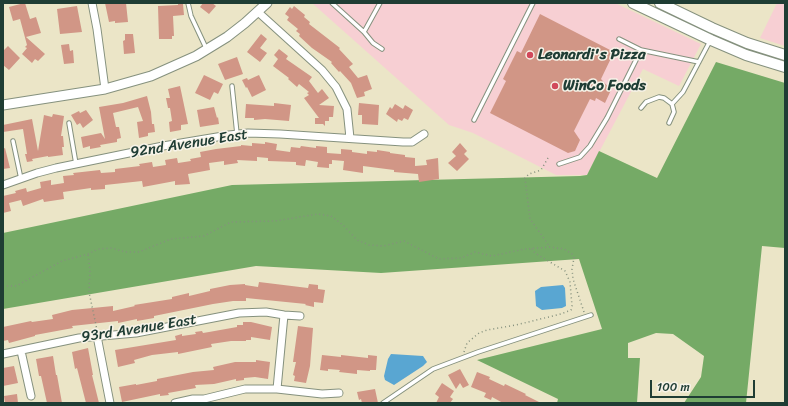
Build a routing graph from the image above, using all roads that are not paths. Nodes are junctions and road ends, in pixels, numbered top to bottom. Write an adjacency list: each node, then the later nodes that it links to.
1 (92, 3): 20 (street)
2 (188, 3): 13 (lane)
3 (267, 3): 9 (street)
4 (333, 3): 10 (lane)
5 (380, 3): 10 (lane)
6 (533, 3): 24 (lane)
7 (633, 3): 12 (main road)
8 (660, 3): 16 (main road)
9 (258, 12): 13 (street); 29 (street)
10 (364, 32): 14 (lane)
11 (619, 39): 15 (lane)
12 (711, 40): 17 (lane); 18 (main road)
13 (206, 49): 20 (street)
14 (382, 49)
15 (641, 50): 17 (lane); 31 (lane)
16 (785, 55)
17 (699, 62): 22 (lane)
18 (785, 67)
19 (232, 86): 27 (lane)
20 (105, 89): 21 (street)
21 (3, 104)
22 (672, 104): 23 (lane); 26 (lane)
23 (641, 108)
24 (474, 120)
25 (69, 123): 32 (lane)
26 (669, 123)
27 (237, 134): 29 (street, 92nd Avenue East); 32 (street, 92nd Avenue East)
28 (424, 134): 29 (street, 92nd Avenue East)
29 (350, 138)
30 (13, 141): 33 (lane)
31 (560, 164)
32 (77, 165): 33 (street, 92nd Avenue East)
33 (21, 179): 34 (street, 92nd Avenue East)
34 (3, 185)
35 (284, 315): 37 (street, 93rd Avenue East); 38 (street, 93rd Avenue East); 41 (street)
36 (591, 315): 47 (lane)
37 (300, 316)
38 (97, 336): 39 (street, 93rd Avenue East); 45 (street)
39 (21, 351): 40 (street, 93rd Avenue East); 43 (street)
40 (3, 354)
41 (277, 389): 42 (street); 44 (street)
42 (339, 393)
43 (31, 396)
44 (204, 401): 46 (street)
45 (110, 403)
46 (175, 403)
47 (383, 403)

